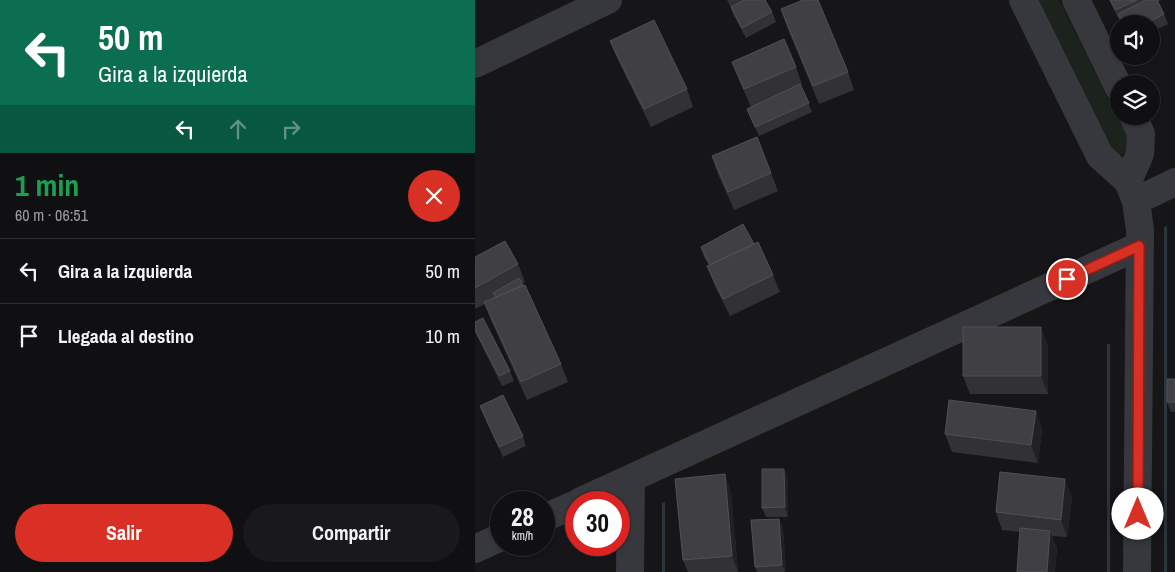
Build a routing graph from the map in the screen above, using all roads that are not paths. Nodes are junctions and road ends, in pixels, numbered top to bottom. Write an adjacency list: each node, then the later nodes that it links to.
1 (608, 0): 4 (street)
2 (1023, 0): 8 (street)
3 (1076, 0): 5 (street)
4 (475, 64)
5 (1113, 75)
6 (1137, 125): 8 (street)
7 (1175, 182): 8 (street)
8 (1132, 191): 9 (street)
9 (1139, 246): 10 (street); 15 (street)
10 (631, 479): 11 (street); 14 (street)
11 (604, 491)
12 (490, 542): 13 (street)
13 (475, 549)
14 (630, 572)
15 (1137, 572)

